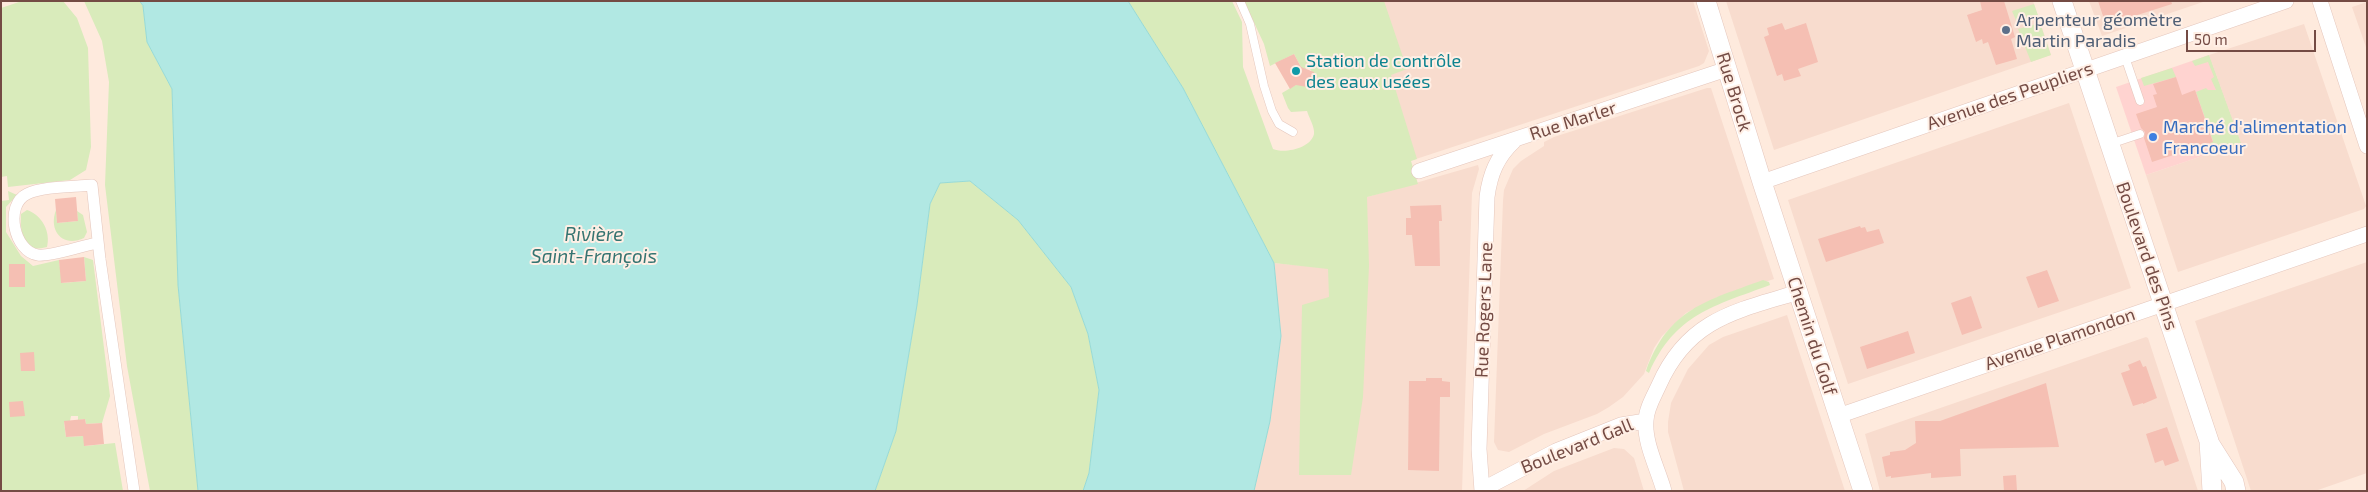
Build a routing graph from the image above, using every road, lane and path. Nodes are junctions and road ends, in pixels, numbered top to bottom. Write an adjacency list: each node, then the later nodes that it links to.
1 (1240, 1): 10 (lane)
2 (1706, 1): 7 (street, Rue Brock)
3 (2062, 1): 8 (street, Boulevard des Pins)
4 (2286, 1): 6 (street, Avenue des Peupliers)
5 (2320, 1): 14 (street)
6 (2125, 57): 8 (street, Avenue des Peupliers); 9 (lane)
7 (1727, 69): 12 (street, Rue Marler); 16 (street, Rue Brock)
8 (2084, 70): 13 (street, Boulevard des Pins); 16 (street, Avenue des Peupliers)
9 (2140, 101)
10 (1292, 132)
11 (2140, 134): 13 (lane)
12 (1514, 140): 15 (street, Rue Marler); 24 (street, Rue Rogers Lane)
13 (2110, 144): 20 (street, Boulevard des Pins)
14 (2367, 146)
15 (1419, 171)
16 (1762, 182): 19 (street, Chemin du Golf)
17 (2367, 234): 20 (street, Avenue Plamondon)
18 (98, 243): 18 (street); 25 (street)
19 (1799, 292): 21 (street, Chemin du Golf); 22 (street, Boulevard Gall)
20 (2164, 304): 21 (street, Avenue Plamondon); 23 (street, Boulevard des Pins)
21 (1838, 416): 27 (street, Chemin du Golf)
22 (1646, 420): 24 (street, Boulevard Gall); 26 (street)
23 (2209, 442): 28 (street, Boulevard des Pins); 29 (street, Boulevard des Pins)
24 (1482, 489)
25 (134, 491)
26 (1664, 491)
27 (1863, 491)
28 (2212, 491)
29 (2236, 491)

